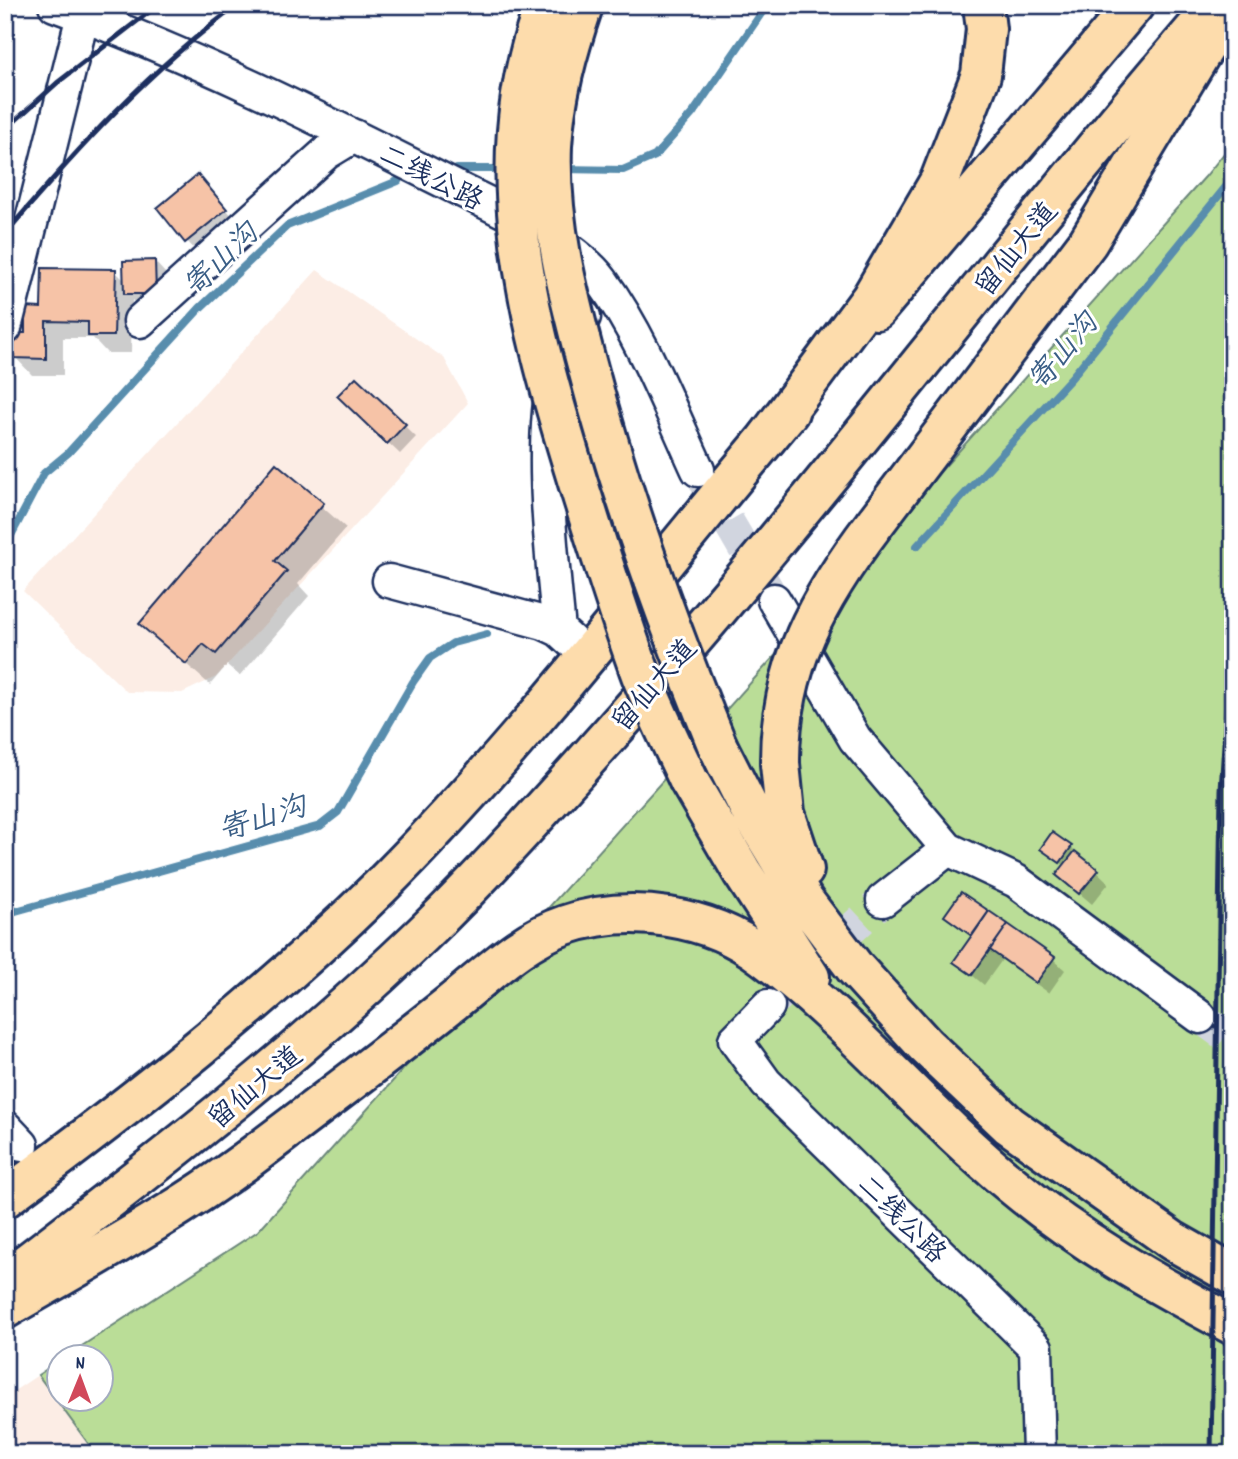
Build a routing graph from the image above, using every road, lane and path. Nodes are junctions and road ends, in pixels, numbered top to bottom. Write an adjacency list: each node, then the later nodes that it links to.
1 (545, 5): 23 (main road, bridge)
2 (983, 5): 12 (main road)
3 (1134, 5): 12 (main road)
4 (1216, 5): 26 (main road, 留仙大道)
5 (1230, 5): 20 (main road, bridge)
6 (583, 6): 20 (main road, bridge)
7 (69, 10): 8 (street, 二线公路); 11 (street)
8 (354, 136): 9 (street, 二线公路); 10 (street)
9 (602, 282): 13 (street, 二线公路); 16 (street)
10 (140, 321)
11 (5, 328)
12 (767, 438): 17 (main road)
13 (698, 470)
14 (389, 581): 16 (street)
15 (774, 600): 18 (street)
16 (559, 629): 17 (street)
17 (587, 656): 24 (main road)
18 (948, 849): 19 (street); 22 (street)
19 (883, 900)
20 (855, 968): 25 (main road)
21 (768, 1006): 29 (street, 二线公路)
22 (1200, 1017)
23 (850, 1032): 27 (main road); 28 (main road)
24 (5, 1198)
25 (1233, 1275)
26 (5, 1280)
27 (5, 1309)
28 (1233, 1325)
29 (1039, 1454)

